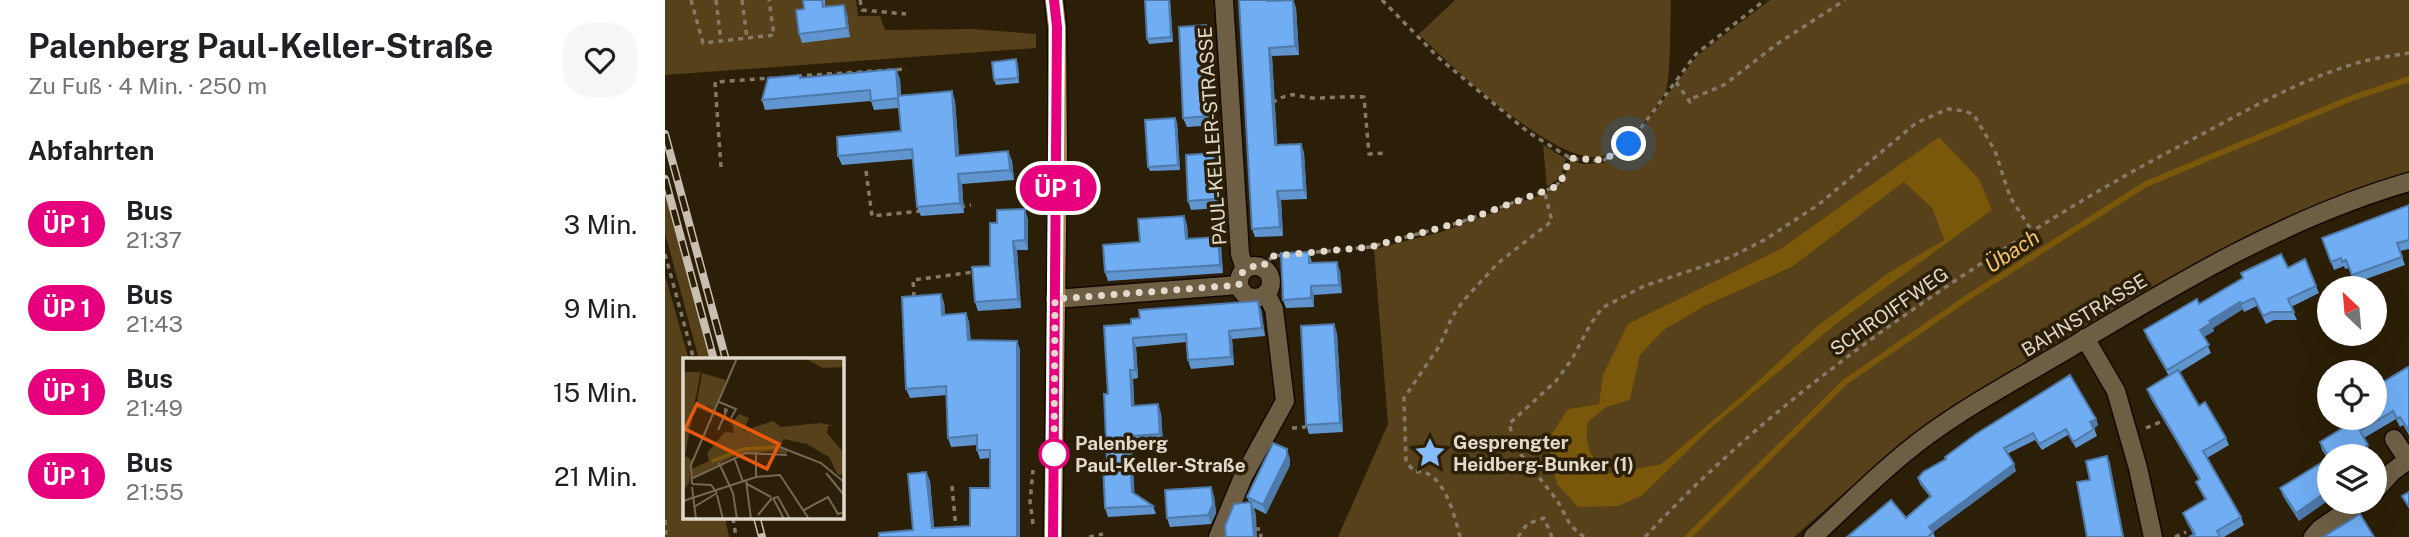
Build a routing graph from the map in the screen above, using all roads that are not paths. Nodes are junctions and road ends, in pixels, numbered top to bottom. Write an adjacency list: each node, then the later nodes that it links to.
1 (1054, 0): 6 (main road)
2 (1224, 0): 4 (street, PAUL-KELLER-STRASSE)
3 (2409, 182): 7 (street, BAHNSTRASSE)
4 (1249, 274): 5 (street, PAUL-KELLER-STRASSE); 5 (street); 6 (street)
5 (1266, 293): 12 (street)
6 (1055, 299): 11 (main road)
7 (2085, 338): 13 (street, BAHNSTRASSE); 14 (street)
8 (2394, 439): 9 (street)
9 (2387, 478)
10 (2341, 514): 15 (street)
11 (1053, 537)
12 (1218, 537)
13 (1813, 537)
14 (2153, 537)
15 (2313, 537)

